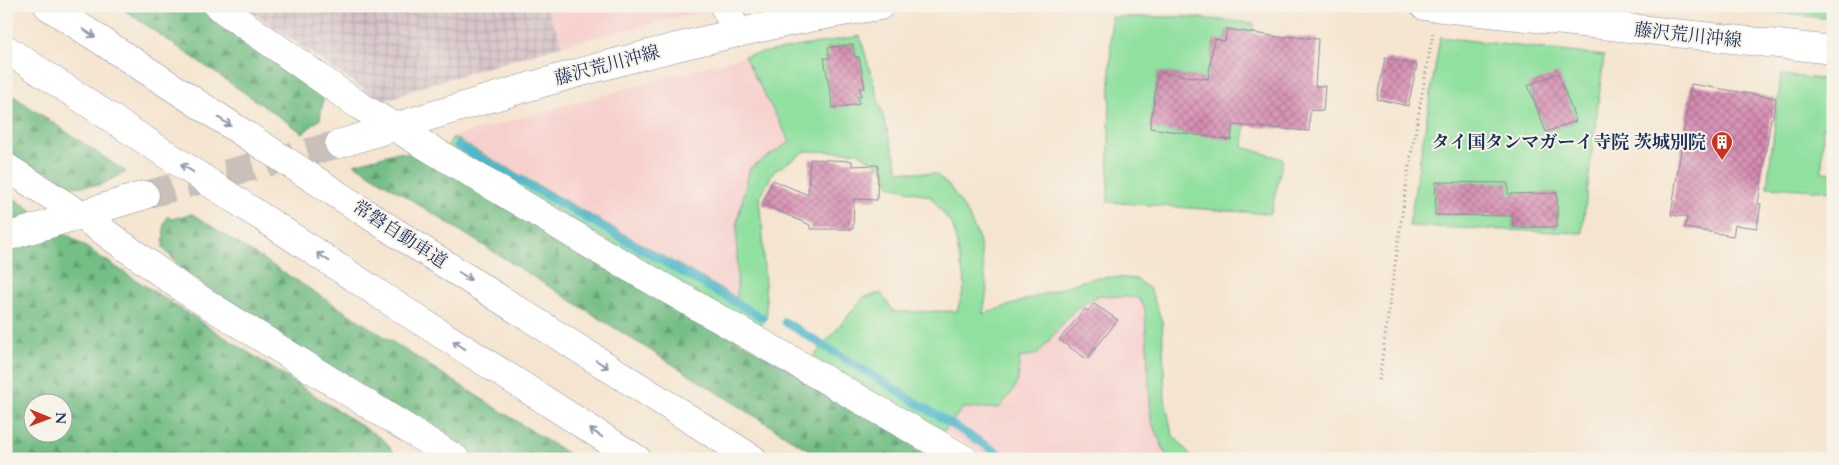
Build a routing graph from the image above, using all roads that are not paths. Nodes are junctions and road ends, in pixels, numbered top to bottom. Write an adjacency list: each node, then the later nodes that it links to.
1 (48, 6): 17 (main road, 常磐自動車道, one-way to 17)
2 (218, 6): 9 (main road)
3 (724, 6): 6 (main road)
4 (880, 6): 6 (main road, 藤沢荒川沖線)
5 (1431, 7): 8 (main road, 藤沢荒川沖線)
6 (738, 33): 9 (main road, 藤沢荒川沖線)
7 (6, 49): 16 (main road, one-way to 7)
8 (1833, 50)
9 (394, 127): 10 (main road, 藤沢荒川沖線); 18 (main road)
10 (339, 144)
11 (6, 167): 13 (main road)
12 (145, 195): 13 (main road)
13 (80, 214): 14 (main road); 15 (main road)
14 (6, 237)
15 (456, 459)
16 (637, 459)
17 (753, 459)
18 (964, 459)

